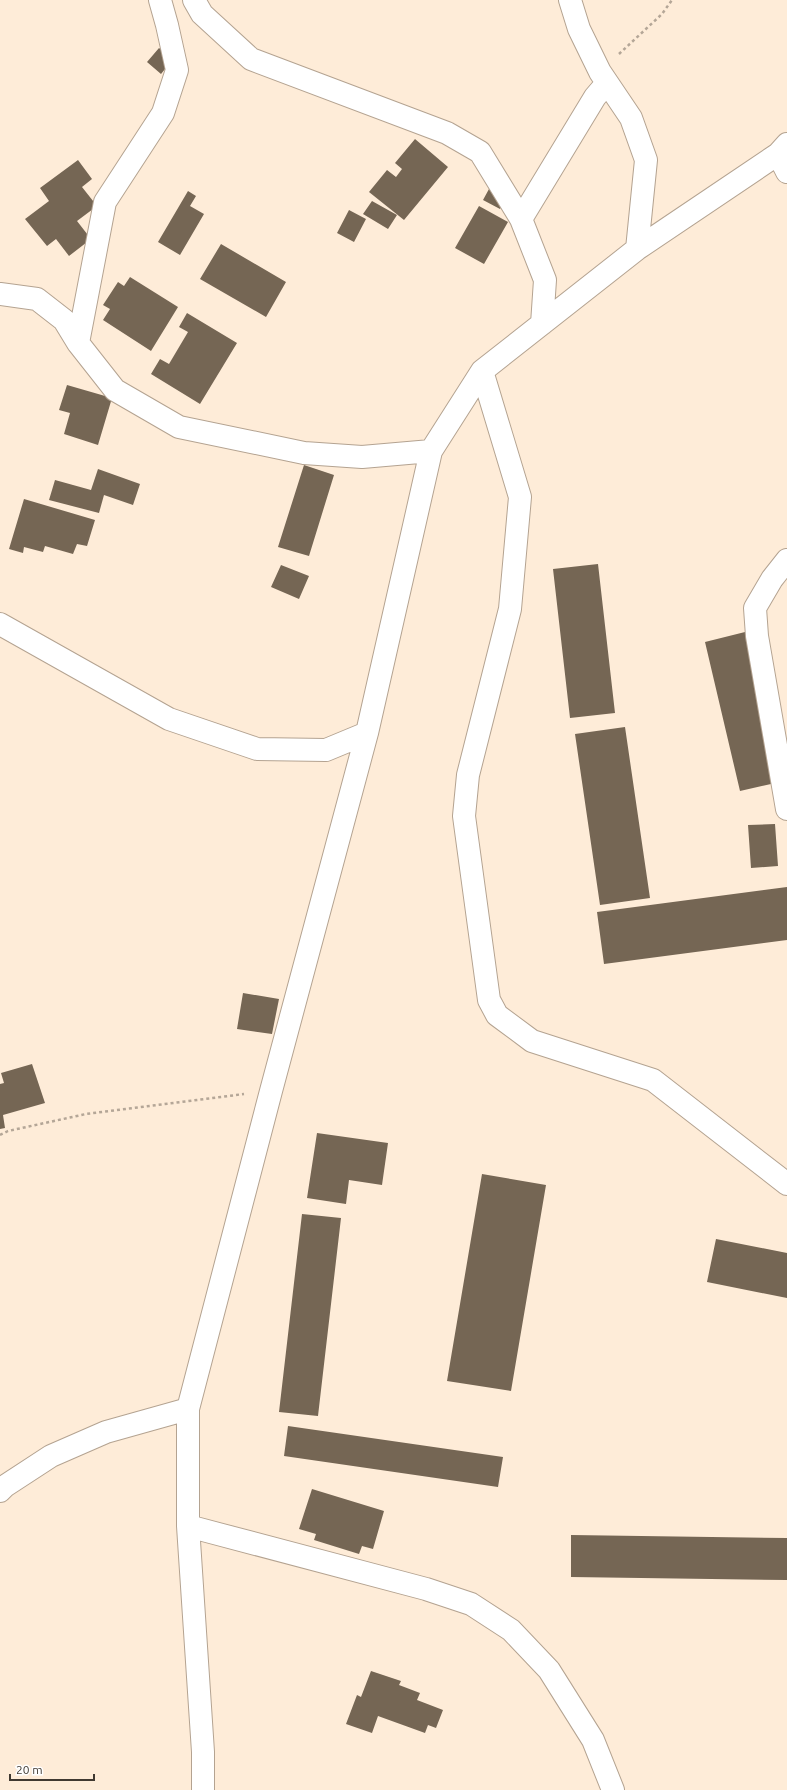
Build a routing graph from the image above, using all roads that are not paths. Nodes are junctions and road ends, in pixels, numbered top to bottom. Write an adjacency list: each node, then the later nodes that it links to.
1 (160, 0): 10 (street)
2 (194, 0): 6 (street)
3 (570, 0): 4 (street)
4 (603, 78): 6 (street); 7 (street)
5 (784, 157): 7 (street)
6 (521, 219): 9 (street)
7 (637, 249): 9 (street)
8 (0, 294): 10 (street)
9 (542, 324): 11 (street)
10 (78, 343): 12 (street)
11 (482, 371): 12 (street); 17 (street)
12 (431, 451): 15 (street)
13 (787, 560): 16 (street)
14 (0, 624): 15 (street)
15 (367, 733): 18 (street)
16 (787, 809)
17 (787, 1184)
18 (188, 1409): 19 (street); 20 (street)
19 (0, 1491)
20 (188, 1526): 21 (street); 22 (street)
21 (203, 1790)
22 (614, 1790)

